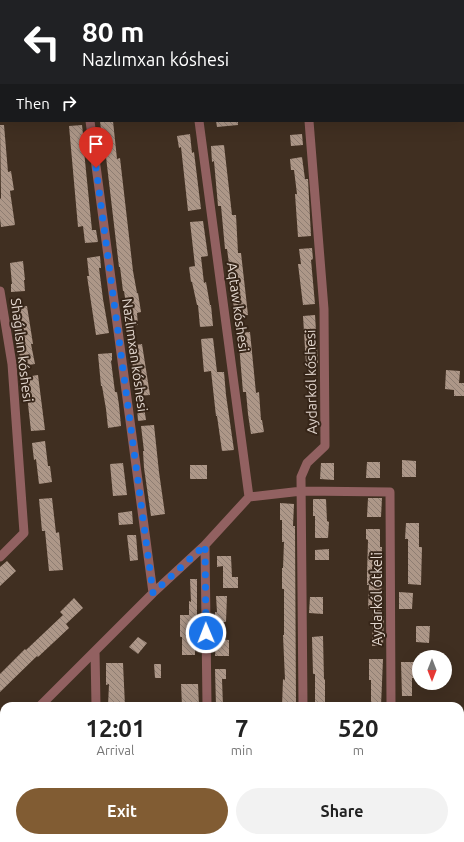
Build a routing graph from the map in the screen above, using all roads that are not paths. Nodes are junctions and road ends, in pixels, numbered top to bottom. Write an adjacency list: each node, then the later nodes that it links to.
1 (90, 122): 9 (street, Nazlımxan kóshesi)
2 (199, 122): 6 (street, Aqtaw kóshesi)
3 (309, 122): 5 (street, Aydarkól kóshesi)
4 (0, 291): 8 (street, Shaǵılsın kóshesi)
5 (302, 492): 6 (street); 14 (street, Aydarkól kóshesi); 15 (street, Aydarkól ótkeli)
6 (249, 497): 7 (street)
7 (205, 545): 9 (street); 13 (street)
8 (0, 557)
9 (153, 593): 10 (street)
10 (95, 651): 11 (street); 12 (street)
11 (44, 702)
12 (96, 702)
13 (207, 702)
14 (302, 702)
15 (391, 702)

